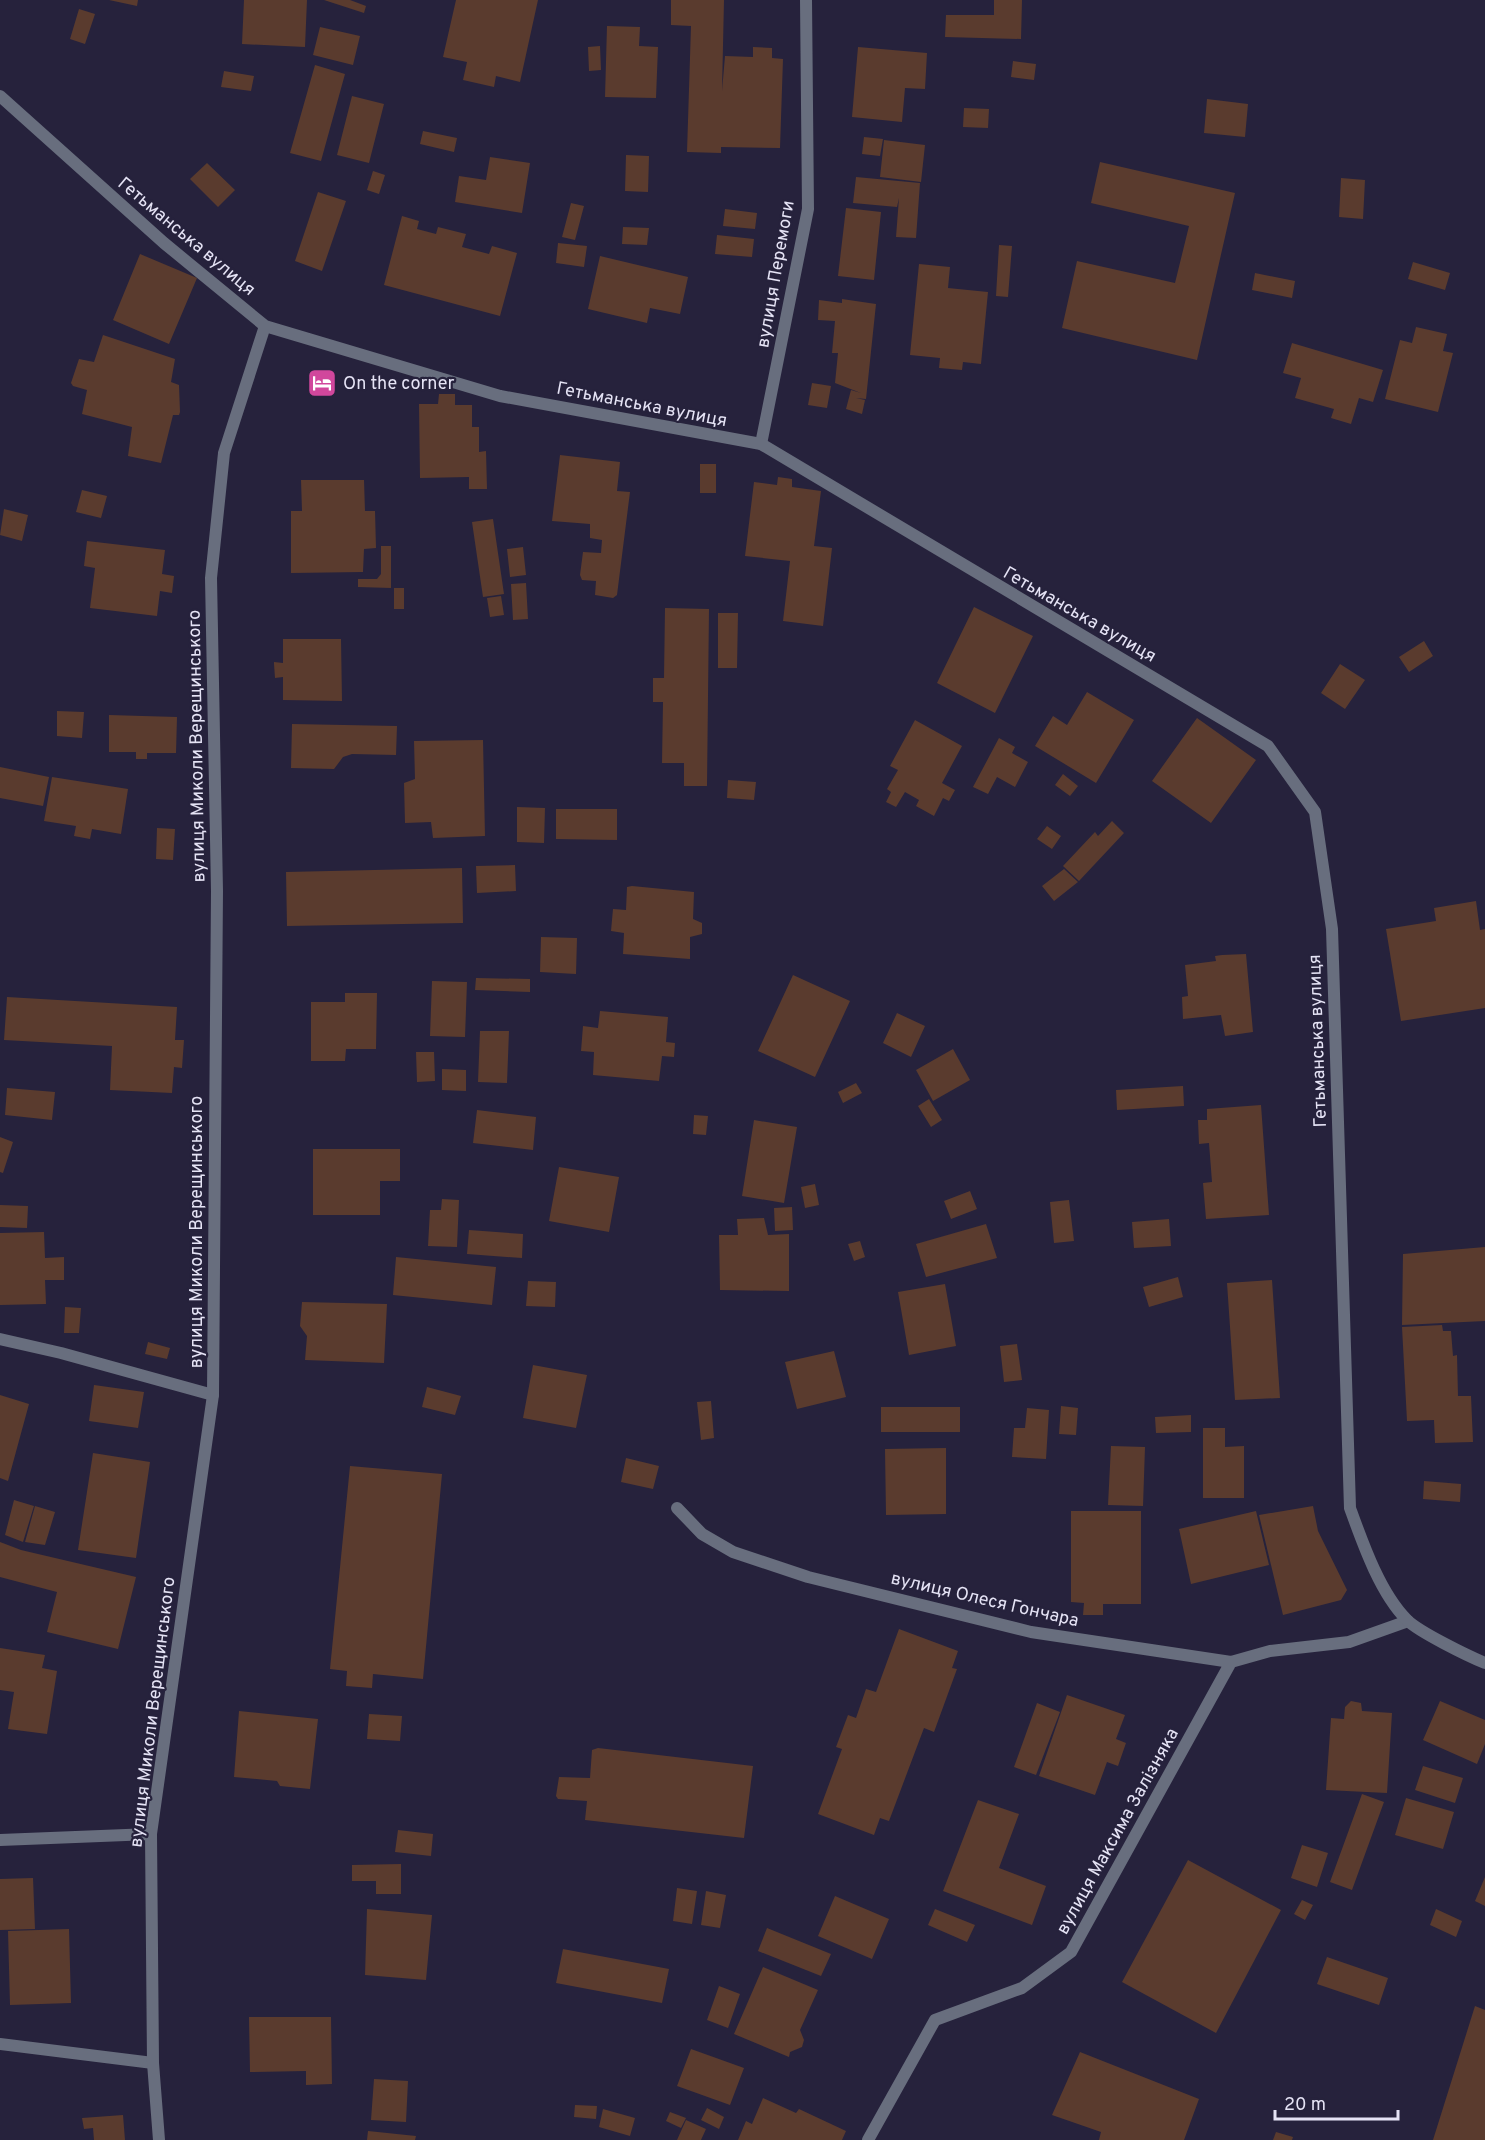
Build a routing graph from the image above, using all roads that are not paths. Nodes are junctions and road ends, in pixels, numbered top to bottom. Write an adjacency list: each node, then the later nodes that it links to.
1 (806, 0): 4 (street, вулиця Перемоги)
2 (0, 96): 3 (street, Гетьманська вулиця)
3 (265, 326): 4 (street, Гетьманська вулиця); 6 (street, вулиця Миколи Верещинського)
4 (761, 444): 8 (street, Гетьманська вулиця)
5 (0, 1339): 6 (street)
6 (213, 1395): 11 (street, вулиця Миколи Верещинського)
7 (677, 1508): 9 (street, вулиця Олеся Гончара)
8 (1408, 1621): 9 (street, вулиця Олеся Гончара); 10 (street, Гетьманська вулиця)
9 (1231, 1662): 16 (street, вулиця Максима Залізняка)
10 (1485, 1663)
11 (151, 1834): 12 (street); 14 (street, вулиця Миколи Верещинського)
12 (0, 1840)
13 (0, 2044): 14 (street)
14 (153, 2064): 15 (street, вулиця Миколи Верещинського)
15 (159, 2140)
16 (868, 2140)

